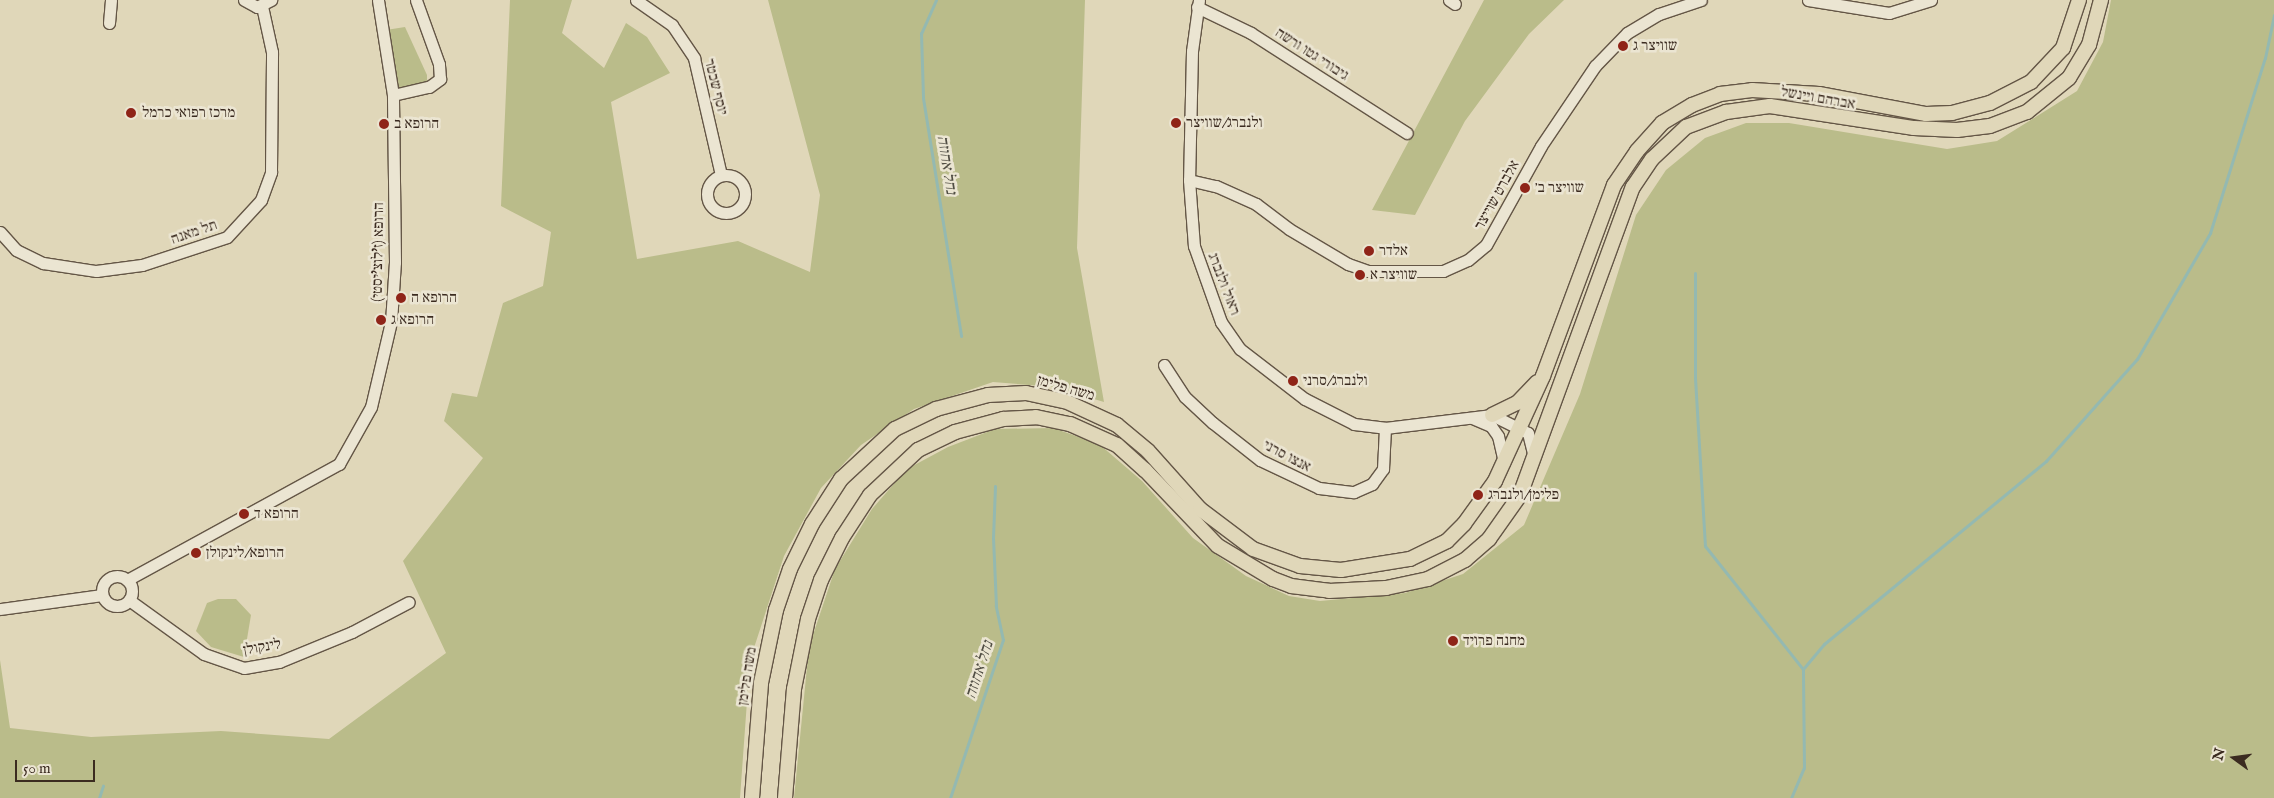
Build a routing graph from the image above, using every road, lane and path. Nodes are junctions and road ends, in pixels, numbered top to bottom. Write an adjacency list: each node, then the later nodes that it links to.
1 (111, 0): 13 (street)
2 (244, 0): 11 (street)
3 (378, 0): 14 (street, הרופא (ז'לוצ'יסטי))
4 (416, 0): 14 (street)
5 (639, 0): 16 (street, יוסף שכטר)
6 (1702, 0): 17 (street, אלברט שוייצר)
7 (1808, 0): 8 (street)
8 (1931, 0)
9 (2079, 0): 20 (main road, אברהם ויינשל)
10 (2101, 0): 25 (main road, אברהם ויינשל)
11 (267, 3): 18 (street, תל מאנה)
12 (1198, 4): 15 (street, גיבורי גטו ורשה); 17 (street, ראול ולנברג)
13 (109, 23)
14 (393, 95): 27 (street, הרופא (ז'לוצ'יסטי))
15 (1407, 132)
16 (721, 175)
17 (1189, 180): 24 (street, ראול ולנברג)
18 (0, 232)
19 (1164, 365): 24 (street, אנצו סרני)
20 (1543, 376): 21 (main road); 23 (main road, אברהם ויינשל)
21 (1492, 415): 22 (street, ראול ולנברג); 23 (street)
22 (1472, 418): 24 (street, ראול ולנברג); 26 (street)
23 (1521, 427): 25 (street); 26 (main road, משה פלימן)
24 (1385, 428)
25 (1534, 460): 33 (main road)
26 (1504, 464): 32 (main road, משה פלימן)
27 (128, 580): 28 (street); 29 (street)
28 (102, 595): 29 (street); 31 (street)
29 (129, 600): 30 (street, לינקולן)
30 (409, 602)
31 (0, 609)
32 (752, 798)
33 (785, 798)

